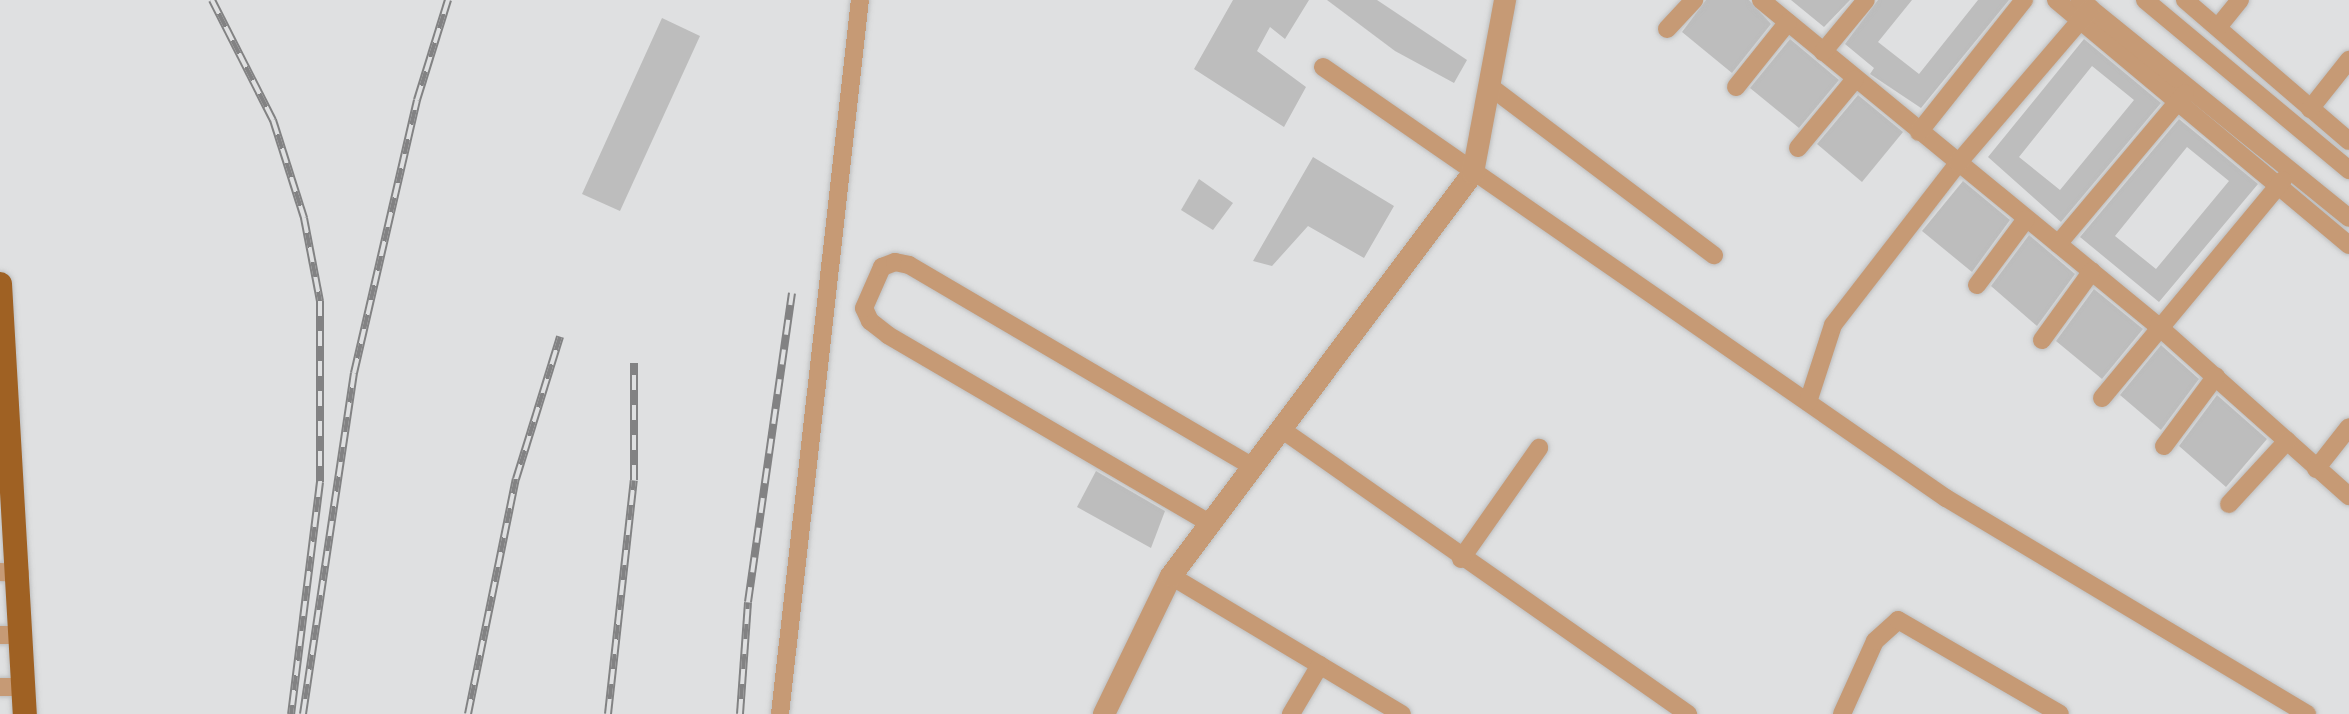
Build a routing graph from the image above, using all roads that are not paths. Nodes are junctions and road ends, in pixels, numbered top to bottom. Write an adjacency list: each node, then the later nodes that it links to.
1 (860, 0): 63 (street)
2 (1505, 0): 19 (street)
3 (1694, 0): 14 (street)
4 (1761, 0): 12 (street)
5 (1866, 0): 15 (street)
6 (2024, 0): 23 (street)
7 (2056, 0): 11 (street)
8 (2145, 0): 28 (street)
9 (2185, 0): 13 (street)
10 (2240, 0): 13 (street)
11 (2084, 10): 21 (street); 26 (street)
12 (1788, 22): 15 (street); 20 (street)
13 (2218, 27): 22 (street)
14 (1667, 29)
15 (1823, 52): 18 (street)
16 (2349, 60): 22 (street)
17 (1323, 67): 29 (street)
18 (1855, 79): 23 (street); 25 (street)
19 (1488, 85): 29 (street); 35 (street)
20 (1736, 87)
21 (2184, 94): 27 (street); 30 (street); 33 (street)
22 (2310, 109): 24 (street)
23 (1919, 132): 26 (street)
24 (2349, 141)
25 (1798, 148)
26 (1958, 163): 32 (street); 43 (street)
27 (2292, 169): 30 (street); 31 (street)
28 (2349, 170)
29 (1473, 173): 43 (street); 45 (street)
30 (2278, 188): 34 (street); 39 (street)
31 (2349, 218)
32 (2026, 219): 33 (street); 38 (street)
33 (2058, 244): 36 (street)
34 (2349, 245)
35 (1714, 255)
36 (2092, 271): 39 (street); 40 (street)
37 (0, 284): 47 (main road)
38 (1977, 285)
39 (2158, 326): 41 (street); 42 (street)
40 (2042, 340)
41 (2216, 376): 46 (street); 48 (street)
42 (2102, 398)
43 (1808, 402): 70 (street)
44 (2349, 427): 51 (street)
45 (1281, 429): 50 (street); 56 (street)
46 (2287, 441): 51 (street); 53 (street)
47 (6, 444): 54 (main road)
48 (2164, 446)
49 (1539, 448): 56 (street)
50 (1253, 467): 55 (street); 55 (street)
51 (2316, 469): 52 (street)
52 (2349, 496)
53 (2229, 504)
54 (8, 518): 57 (main road)
55 (1211, 524): 58 (street)
56 (1461, 559): 67 (street)
57 (10, 572): 59 (main road)
58 (1171, 576): 60 (street); 64 (street)
59 (12, 635): 61 (main road)
60 (1320, 665): 65 (street); 66 (street)
61 (11, 687): 62 (main road)
62 (25, 714)
63 (780, 714)
64 (1104, 714)
65 (1291, 714)
66 (1402, 714)
67 (1688, 714)
68 (1842, 714): 69 (street)
69 (2060, 714)
70 (2307, 714)

